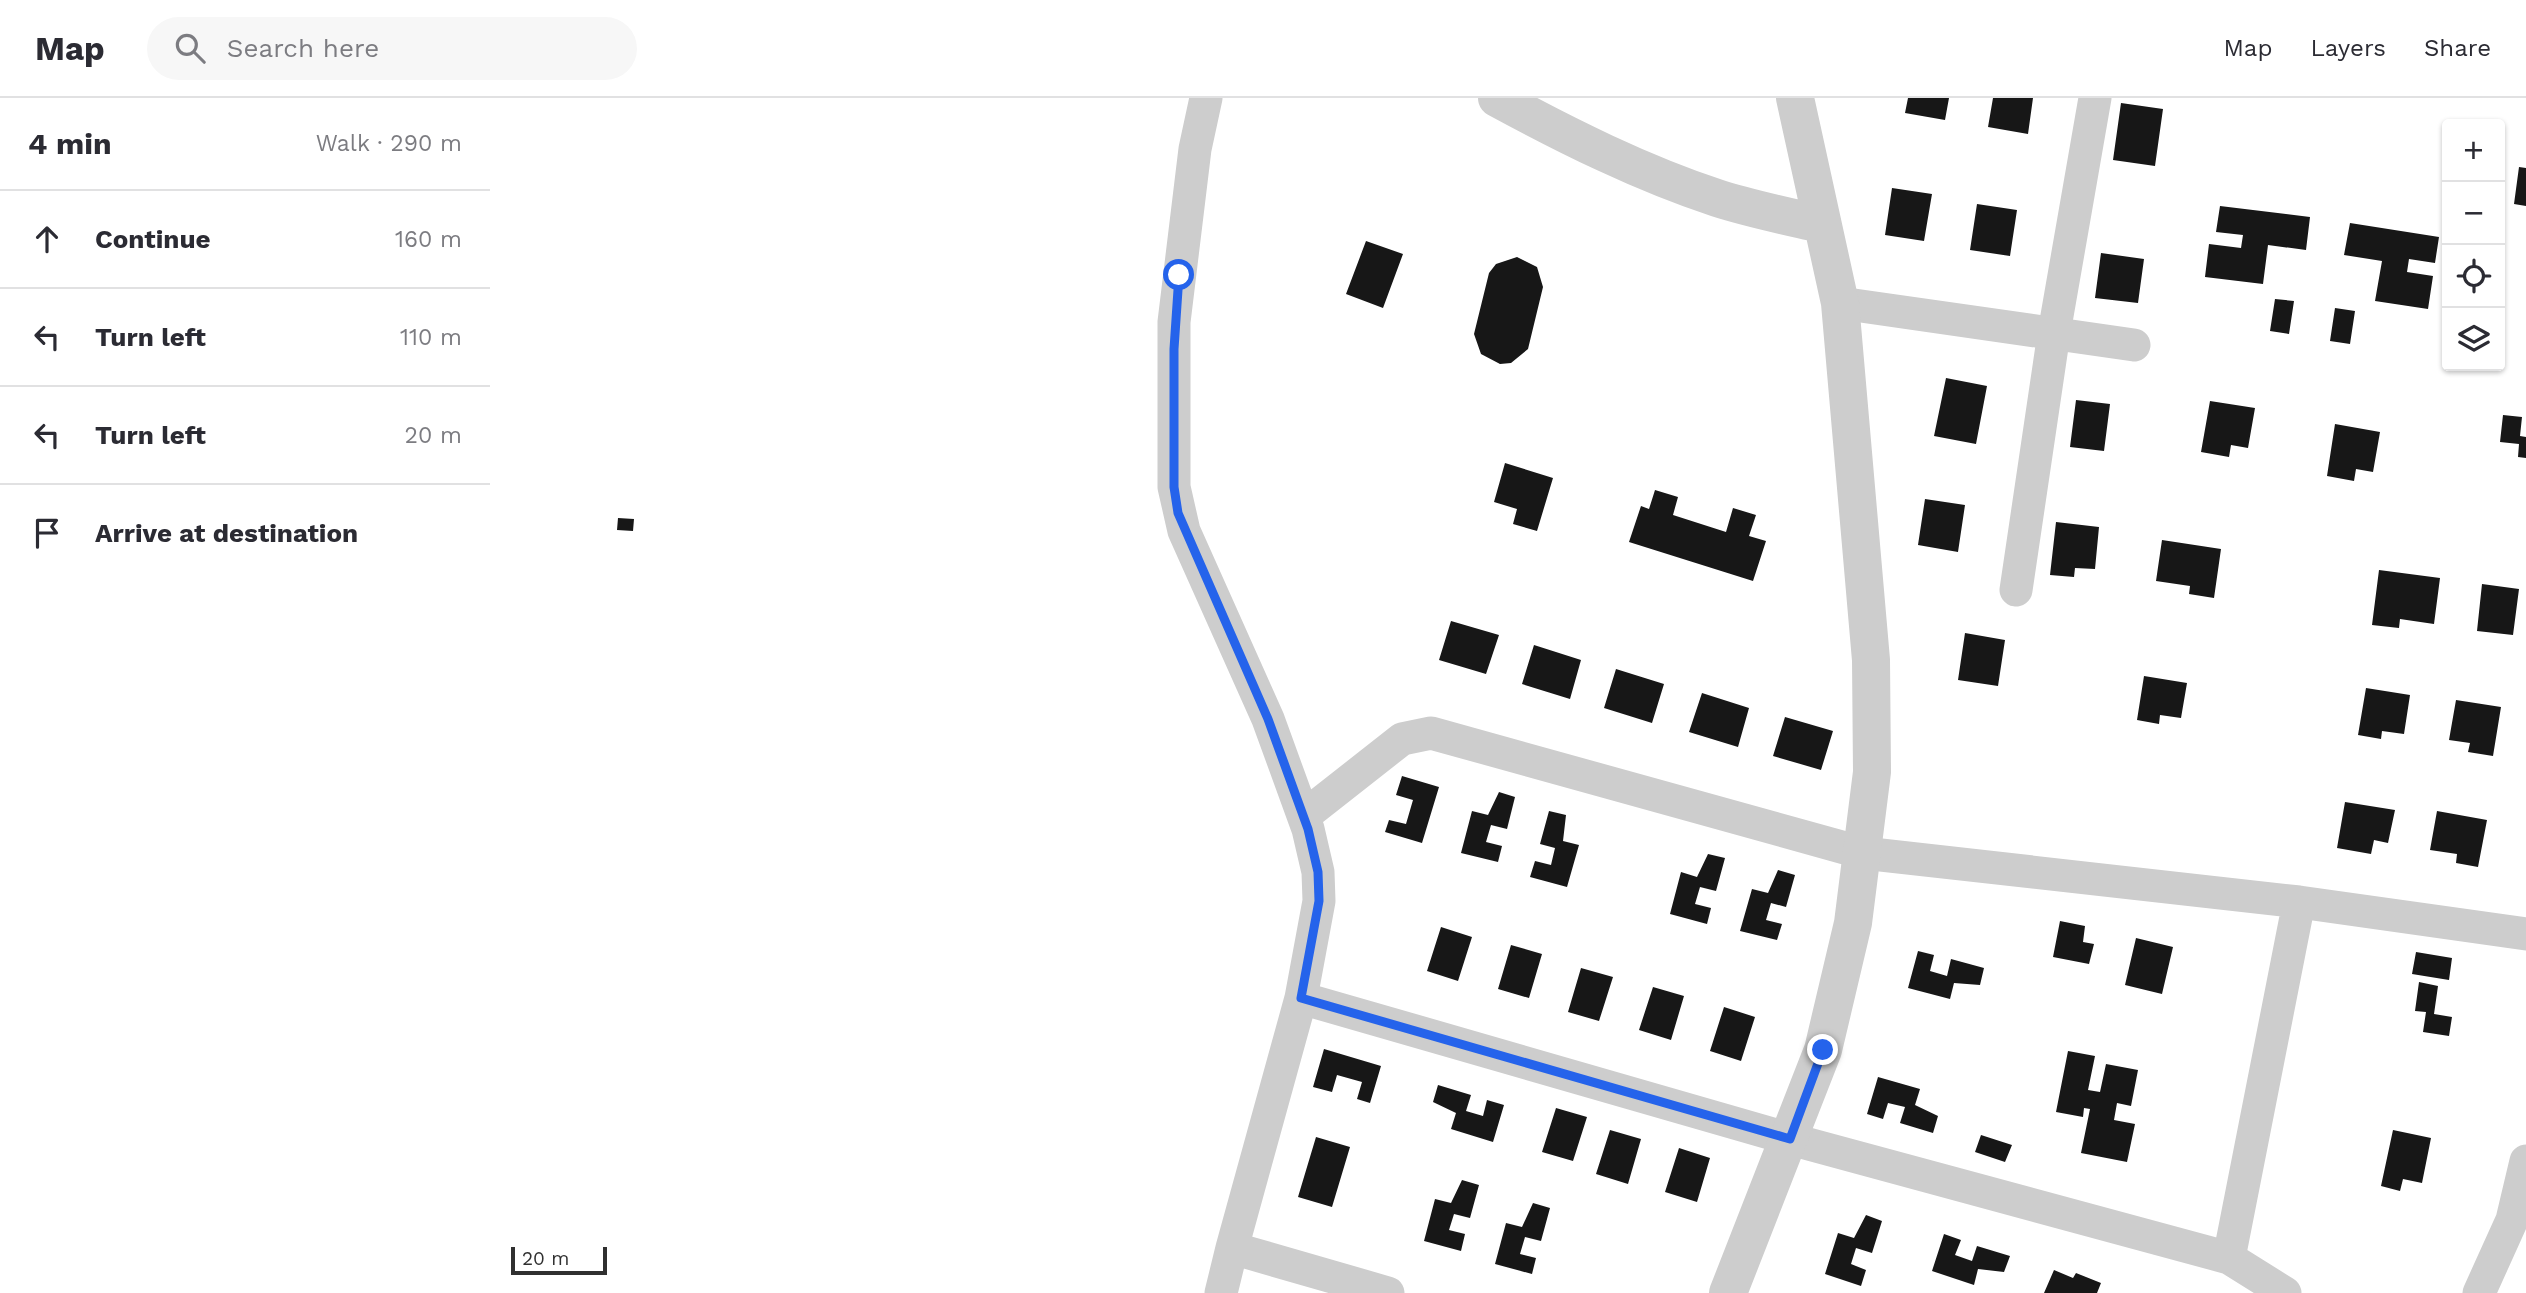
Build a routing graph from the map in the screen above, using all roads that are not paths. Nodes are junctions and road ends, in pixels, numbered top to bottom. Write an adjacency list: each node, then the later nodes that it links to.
1 (1206, 98): 10 (street)
2 (1497, 98): 5 (street)
3 (1795, 98): 5 (street)
4 (2095, 98): 7 (street)
5 (1821, 224): 6 (street)
6 (1840, 303): 7 (street); 11 (street)
7 (2054, 333): 8 (street); 9 (street)
8 (2134, 345)
9 (2016, 590)
10 (1304, 816): 11 (street); 14 (street)
11 (1863, 853): 12 (street); 15 (street)
12 (2299, 902): 13 (street); 19 (street)
13 (2526, 934)
14 (1301, 998): 15 (street); 18 (street)
15 (1790, 1139): 19 (street); 22 (street)
16 (2526, 1161): 17 (street)
17 (2519, 1223): 24 (street)
18 (1232, 1248): 20 (street); 21 (street)
19 (2229, 1258): 23 (street)
20 (1222, 1293)
21 (1388, 1293)
22 (1728, 1293)
23 (2285, 1293)
24 (2479, 1293)

